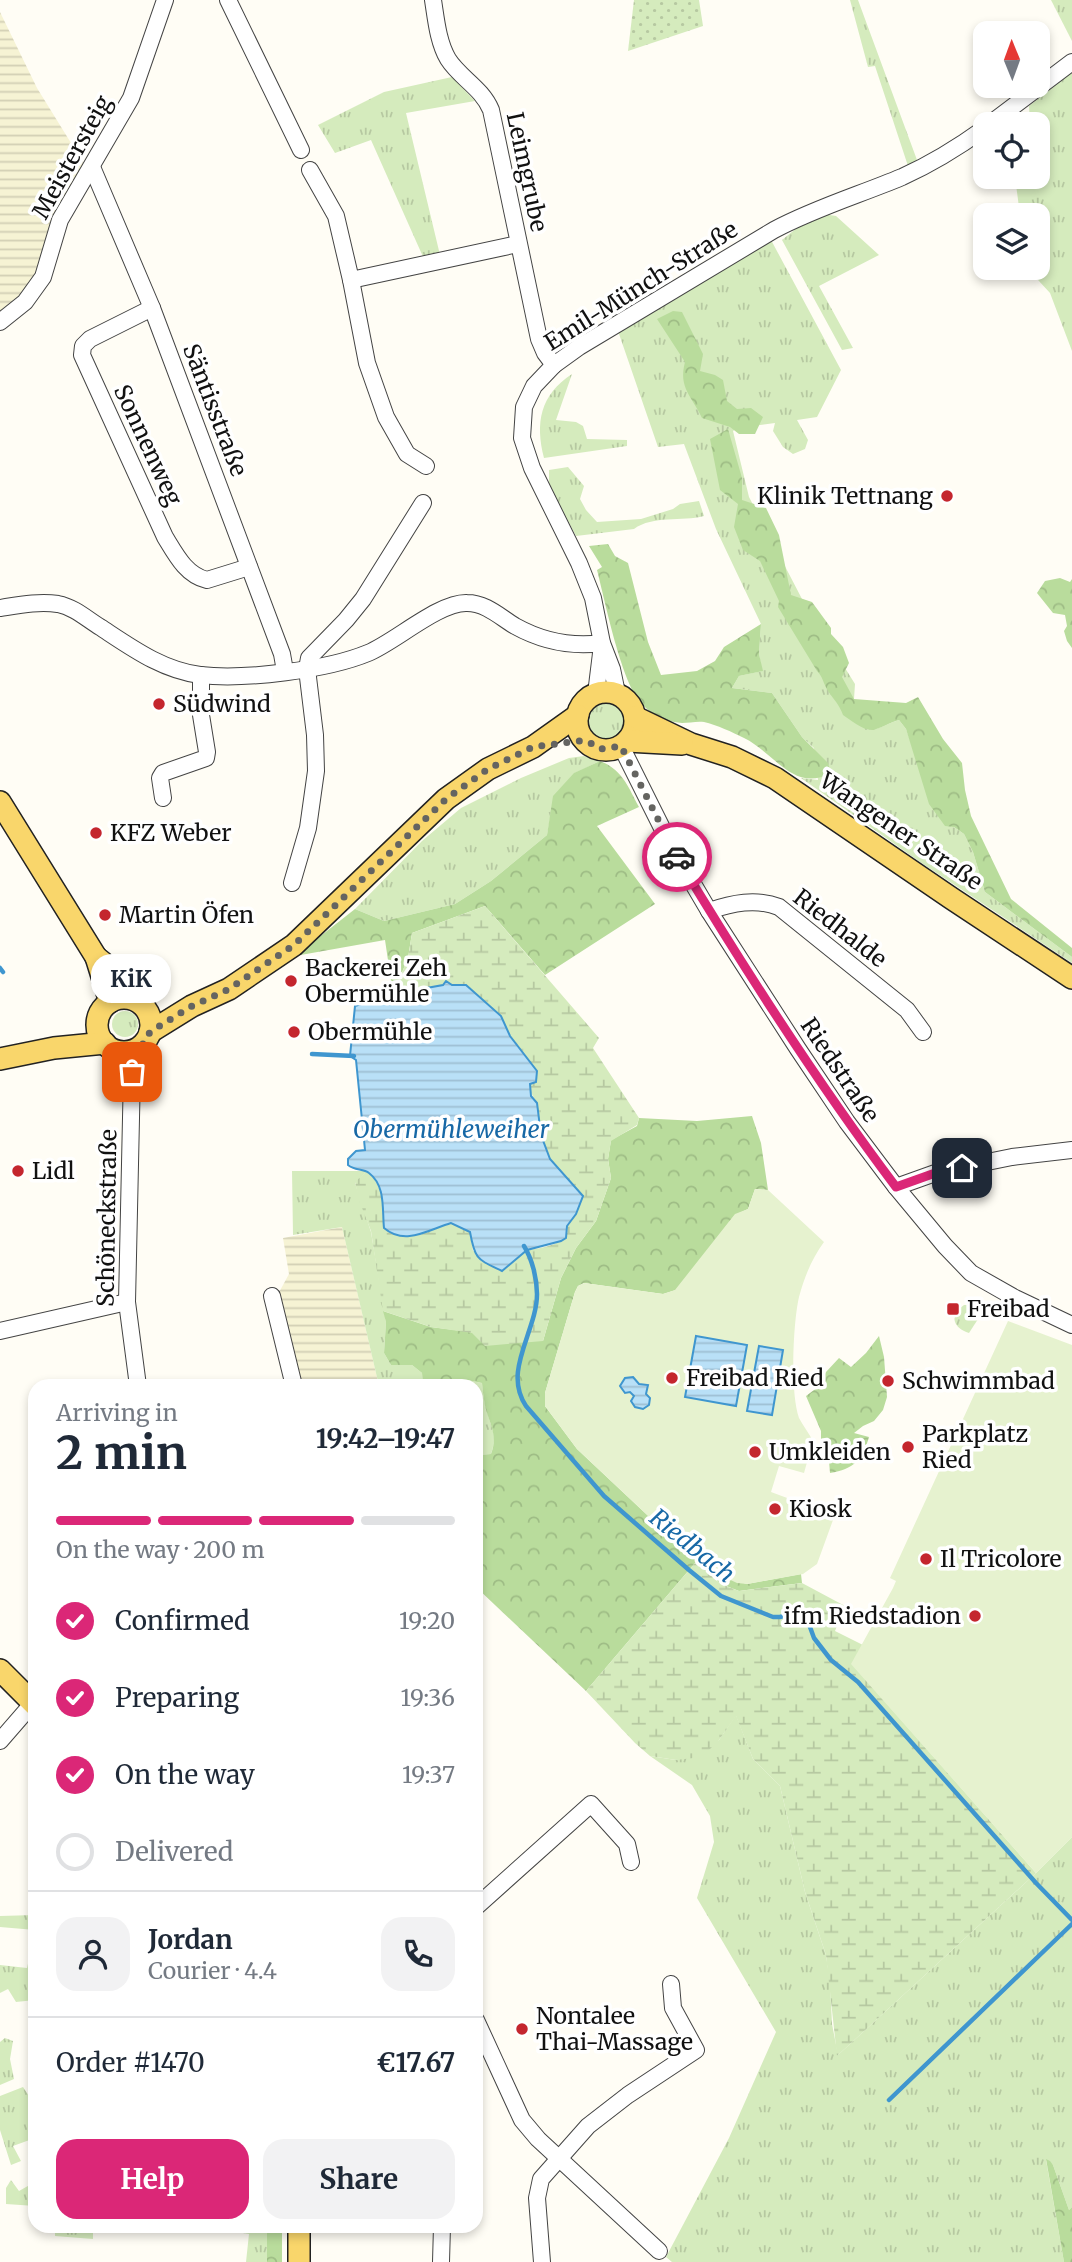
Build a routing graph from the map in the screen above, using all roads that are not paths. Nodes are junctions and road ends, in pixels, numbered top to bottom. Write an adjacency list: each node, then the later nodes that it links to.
1 (165, 0): 8 (street, Meistersteig)
2 (228, 0): 7 (street)
3 (433, 0): 10 (street, Leimgrube)
4 (1072, 62): 5 (street)
5 (1006, 112)
6 (973, 136): 14 (street, Emil-Münch-Straße)
7 (301, 150)
8 (92, 167): 12 (street, Säntisstraße); 13 (street, Meistersteig)
9 (310, 170): 11 (street)
10 (518, 244): 11 (street); 14 (street, Leimgrube)
11 (351, 280): 15 (street)
12 (152, 308): 17 (street, Säntisstraße); 17 (street, Sonnenweg)
13 (0, 322)
14 (554, 365): 19 (street, Emil-Münch-Straße)
15 (426, 466)
16 (423, 503): 20 (street)
17 (249, 567): 21 (street, Säntisstraße)
18 (0, 608): 22 (street)
19 (602, 643): 20 (street); 23 (street, Emil-Münch-Straße)
20 (307, 669): 21 (street); 34 (street)
21 (285, 671): 22 (street)
22 (201, 675): 32 (street)
23 (606, 694): 24 (main road); 25 (main road)
24 (578, 715): 26 (main road); 30 (main road)
25 (635, 717): 27 (main road); 29 (main road, Wangener Straße)
26 (587, 741): 27 (main road); 30 (main road)
27 (624, 743): 28 (main road, Wangener Straße); 31 (street, Riedstraße)
28 (669, 744): 29 (main road, Wangener Straße); 31 (street)
29 (691, 744): 37 (main road, Wangener Straße)
30 (533, 747): 40 (main road)
31 (638, 778): 35 (street, Riedstraße)
32 (163, 798)
33 (1, 807): 36 (main road)
34 (292, 883)
35 (709, 911): 43 (street, Riedhalde); 49 (street, Riedstraße)
36 (96, 957): 38 (main road); 39 (main road)
37 (1072, 978)
38 (110, 1002): 39 (main road); 41 (main road)
39 (138, 1002): 40 (main road); 42 (main road)
40 (192, 1006): 42 (main road)
41 (98, 1021): 44 (main road); 45 (main road)
42 (150, 1032): 46 (main road)
43 (923, 1032)
44 (105, 1043): 45 (main road); 46 (main road)
45 (54, 1048): 47 (main road)
46 (128, 1051): 51 (street, Schöneckstraße)
47 (0, 1059)
48 (1072, 1150): 49 (street)
49 (896, 1187): 52 (street, Riedstraße)
50 (272, 1296): 55 (street)
51 (127, 1302): 53 (street); 54 (street, Schöneckstraße)
52 (1072, 1325)
53 (0, 1331)
54 (137, 1379)
55 (292, 1379)
56 (0, 1670): 57 (main road)
57 (28, 1698)
58 (28, 1711): 59 (street)
59 (0, 1741)
60 (631, 1862): 61 (street)
61 (483, 1901)
62 (671, 1984): 64 (street)
63 (483, 2035): 64 (street)
64 (559, 2158): 67 (street); 70 (street)
65 (299, 2233): 68 (main road)
66 (442, 2233): 69 (street)
67 (659, 2250)
68 (299, 2262)
69 (440, 2262)
70 (542, 2262)

